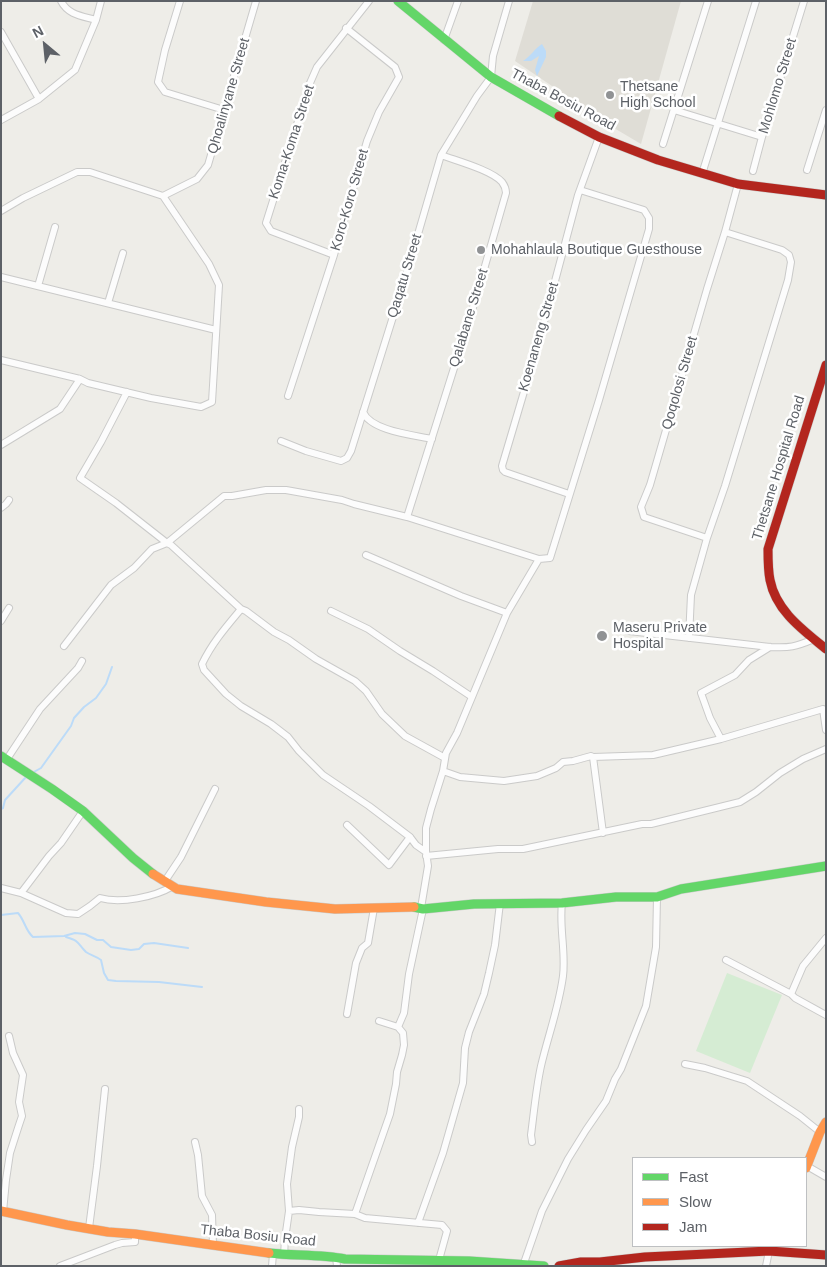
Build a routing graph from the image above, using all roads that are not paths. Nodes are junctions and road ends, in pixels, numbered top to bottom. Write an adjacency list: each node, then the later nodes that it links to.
1 (61, 1): 12 (street)
2 (101, 1): 12 (street)
3 (180, 1): 18 (street)
4 (256, 1): 18 (street, Qhoalinyane Street)
5 (369, 1): 13 (street, Koma-Koma Street)
6 (398, 1): 15 (street, Thaba Bosiu Road)
7 (458, 1): 15 (street)
8 (509, 1): 16 (street)
9 (708, 1): 19 (street)
10 (756, 1): 22 (street)
11 (804, 1): 25 (street, Mohlomo Street)
12 (96, 20): 17 (street)
13 (346, 28): 39 (street, Koro-Koro Street); 39 (street, Koma-Koma Street)
14 (1, 32): 17 (street)
15 (444, 40): 16 (street, Thaba Bosiu Road)
16 (491, 77): 24 (street, Thaba Bosiu Road); 27 (street, Qaqatu Street)
17 (39, 99): 21 (street)
18 (224, 110): 34 (street, Qhoalinyane Street)
19 (674, 110): 22 (street); 26 (street)
20 (826, 110): 23 (street)
21 (1, 120)
22 (718, 123): 25 (street); 30 (street)
23 (823, 126): 28 (street)
24 (599, 137): 30 (street, Thaba Bosiu Road); 32 (street, Koenaneng Street)
25 (762, 137): 29 (street, Mohlomo Street)
26 (663, 144)
27 (441, 155): 49 (street, Qaqatu Street); 50 (street, Qalabane Street)
28 (807, 170)
29 (753, 171)
30 (702, 174): 31 (street, Thaba Bosiu Road)
31 (738, 184): 33 (street, Thaba Bosiu Road); 37 (street, Qoqolosi Street)
32 (580, 190): 53 (street, Koenaneng Street); 53 (street)
33 (826, 195)
34 (163, 196): 35 (street); 43 (street)
35 (1, 211)
36 (55, 227): 41 (street)
37 (726, 232): 57 (street); 57 (street, Qoqolosi Street)
38 (123, 253): 42 (street)
39 (334, 255): 48 (street, Koro-Koro Street)
40 (1, 277): 41 (street)
41 (38, 286): 42 (street)
42 (108, 303): 43 (street)
43 (216, 330): 47 (street)
44 (1, 360): 46 (street)
45 (826, 365): 68 (street, Thetsane Hospital Road)
46 (80, 379): 47 (street); 52 (street)
47 (127, 392): 58 (street)
48 (288, 396)
49 (363, 412): 50 (street); 51 (street, Qaqatu Street)
50 (432, 439): 56 (street, Qalabane Street)
51 (281, 441)
52 (1, 445)
53 (569, 494): 60 (street)
54 (9, 500): 55 (street)
55 (1, 508)
56 (407, 517): 58 (street); 60 (street)
57 (707, 538): 67 (street)
58 (167, 543): 62 (street); 69 (street)
59 (366, 555): 64 (street)
60 (539, 559): 64 (street)
61 (9, 608): 65 (street)
62 (241, 609): 78 (street); 85 (street)
63 (331, 611): 73 (street)
64 (507, 613): 73 (street)
65 (1, 621)
66 (629, 631): 67 (street)
67 (689, 638): 70 (street)
68 (814, 639): 70 (street); 71 (street, Thetsane Hospital Road)
69 (64, 646)
70 (770, 647): 75 (street)
71 (826, 649)
72 (82, 661): 77 (street)
73 (472, 697): 78 (street)
74 (826, 730): 75 (street)
75 (721, 739): 79 (street)
76 (826, 749): 84 (street)
77 (4, 758): 82 (street)
78 (445, 758): 80 (street)
79 (593, 758): 80 (street); 84 (street)
80 (444, 772): 86 (street)
81 (215, 790): 88 (street)
82 (83, 811): 88 (street); 90 (street)
83 (348, 825): 85 (street)
84 (603, 833): 86 (street)
85 (410, 838): 86 (street)
86 (426, 854): 95 (street)
87 (826, 866): 91 (street)
88 (169, 884): 90 (street); 94 (street)
89 (1, 888): 90 (street)
90 (21, 893)
91 (657, 897): 93 (street); 127 (street)
92 (500, 903): 93 (street); 95 (street); 117 (street)
93 (562, 903): 110 (street)
94 (374, 908): 95 (street); 99 (street)
95 (422, 908): 102 (street)
96 (826, 938): 98 (street)
97 (726, 960): 98 (street)
98 (791, 994): 100 (street)
99 (347, 1014)
100 (826, 1015)
101 (379, 1022): 102 (street)
102 (398, 1027): 116 (street)
103 (9, 1036): 114 (street)
104 (684, 1064): 108 (street)
105 (105, 1089): 118 (street)
106 (299, 1110): 115 (street)
107 (826, 1122): 108 (street)
108 (820, 1132): 111 (street)
109 (195, 1142): 120 (street)
110 (532, 1142)
111 (807, 1164)
112 (807, 1168): 113 (street)
113 (826, 1177)
114 (2, 1211): 118 (street, Thaba Bosiu Road)
115 (289, 1211): 116 (street); 123 (street)
116 (355, 1214): 117 (street)
117 (418, 1223): 125 (street)
118 (89, 1228): 119 (street, Thaba Bosiu Road)
119 (135, 1234): 120 (street, Thaba Bosiu Road); 128 (street)
120 (213, 1244): 122 (street, Thaba Bosiu Road)
121 (770, 1248): 124 (street); 131 (street); 132 (street)
122 (273, 1254): 123 (street, Thaba Bosiu Road); 129 (street)
123 (284, 1255): 126 (street, Thaba Bosiu Road)
124 (826, 1255)
125 (438, 1260): 126 (street, Thaba Bosiu Road); 127 (street, Thaba Bosiu Road)
126 (336, 1261)
127 (524, 1263): 130 (street, Thaba Bosiu Road)
128 (60, 1266)
129 (272, 1266)
130 (544, 1266)
131 (560, 1266)
132 (766, 1266)

